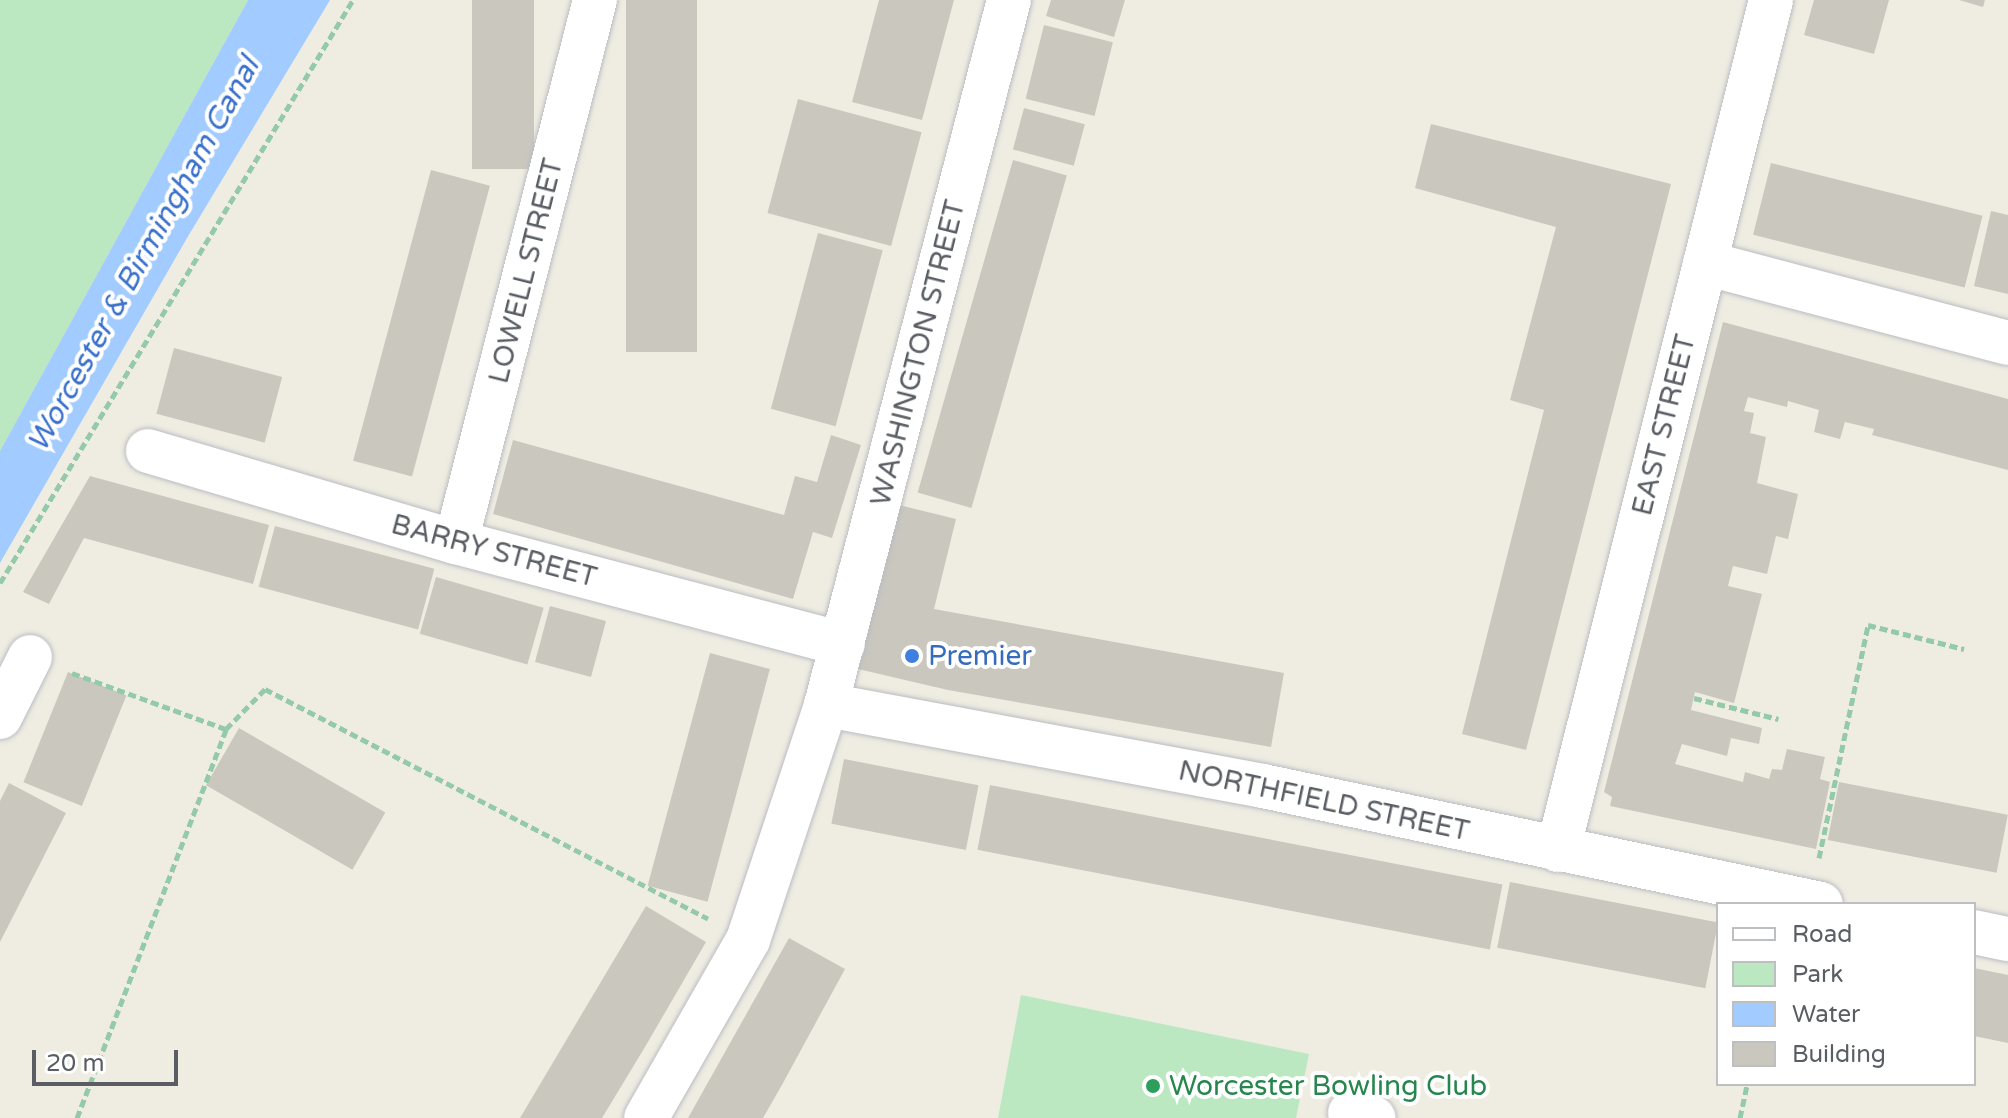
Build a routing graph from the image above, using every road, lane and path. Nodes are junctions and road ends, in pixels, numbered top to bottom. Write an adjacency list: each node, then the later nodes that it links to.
1 (353, 0): 9 (path)
2 (595, 0): 8 (street, LOWELL STREET)
3 (1009, 0): 10 (street, WASHINGTON STREET)
4 (1771, 0): 5 (street, EAST STREET)
5 (1705, 263): 6 (street); 18 (street, EAST STREET)
6 (2008, 343)
7 (148, 451): 8 (street, BARRY STREET)
8 (456, 542): 10 (street, BARRY STREET)
9 (0, 583)
10 (843, 644): 14 (street, WASHINGTON STREET)
11 (1964, 649): 20 (path)
12 (30, 657): 15 (street); 17 (path)
13 (1694, 698): 16 (path)
14 (826, 705): 18 (street, NORTHFIELD STREET); 23 (street, WASHINGTON STREET)
15 (0, 717)
16 (1778, 719)
17 (226, 729): 23 (path); 25 (path)
18 (1558, 850): 19 (street, NORTHFIELD STREET)
19 (1810, 902)
20 (1815, 902)
21 (1976, 932): 22 (street)
22 (2008, 939)
23 (748, 940): 26 (street, WASHINGTON STREET)
24 (1747, 1086): 27 (path)
25 (77, 1118)
26 (646, 1118)
27 (1740, 1118)

